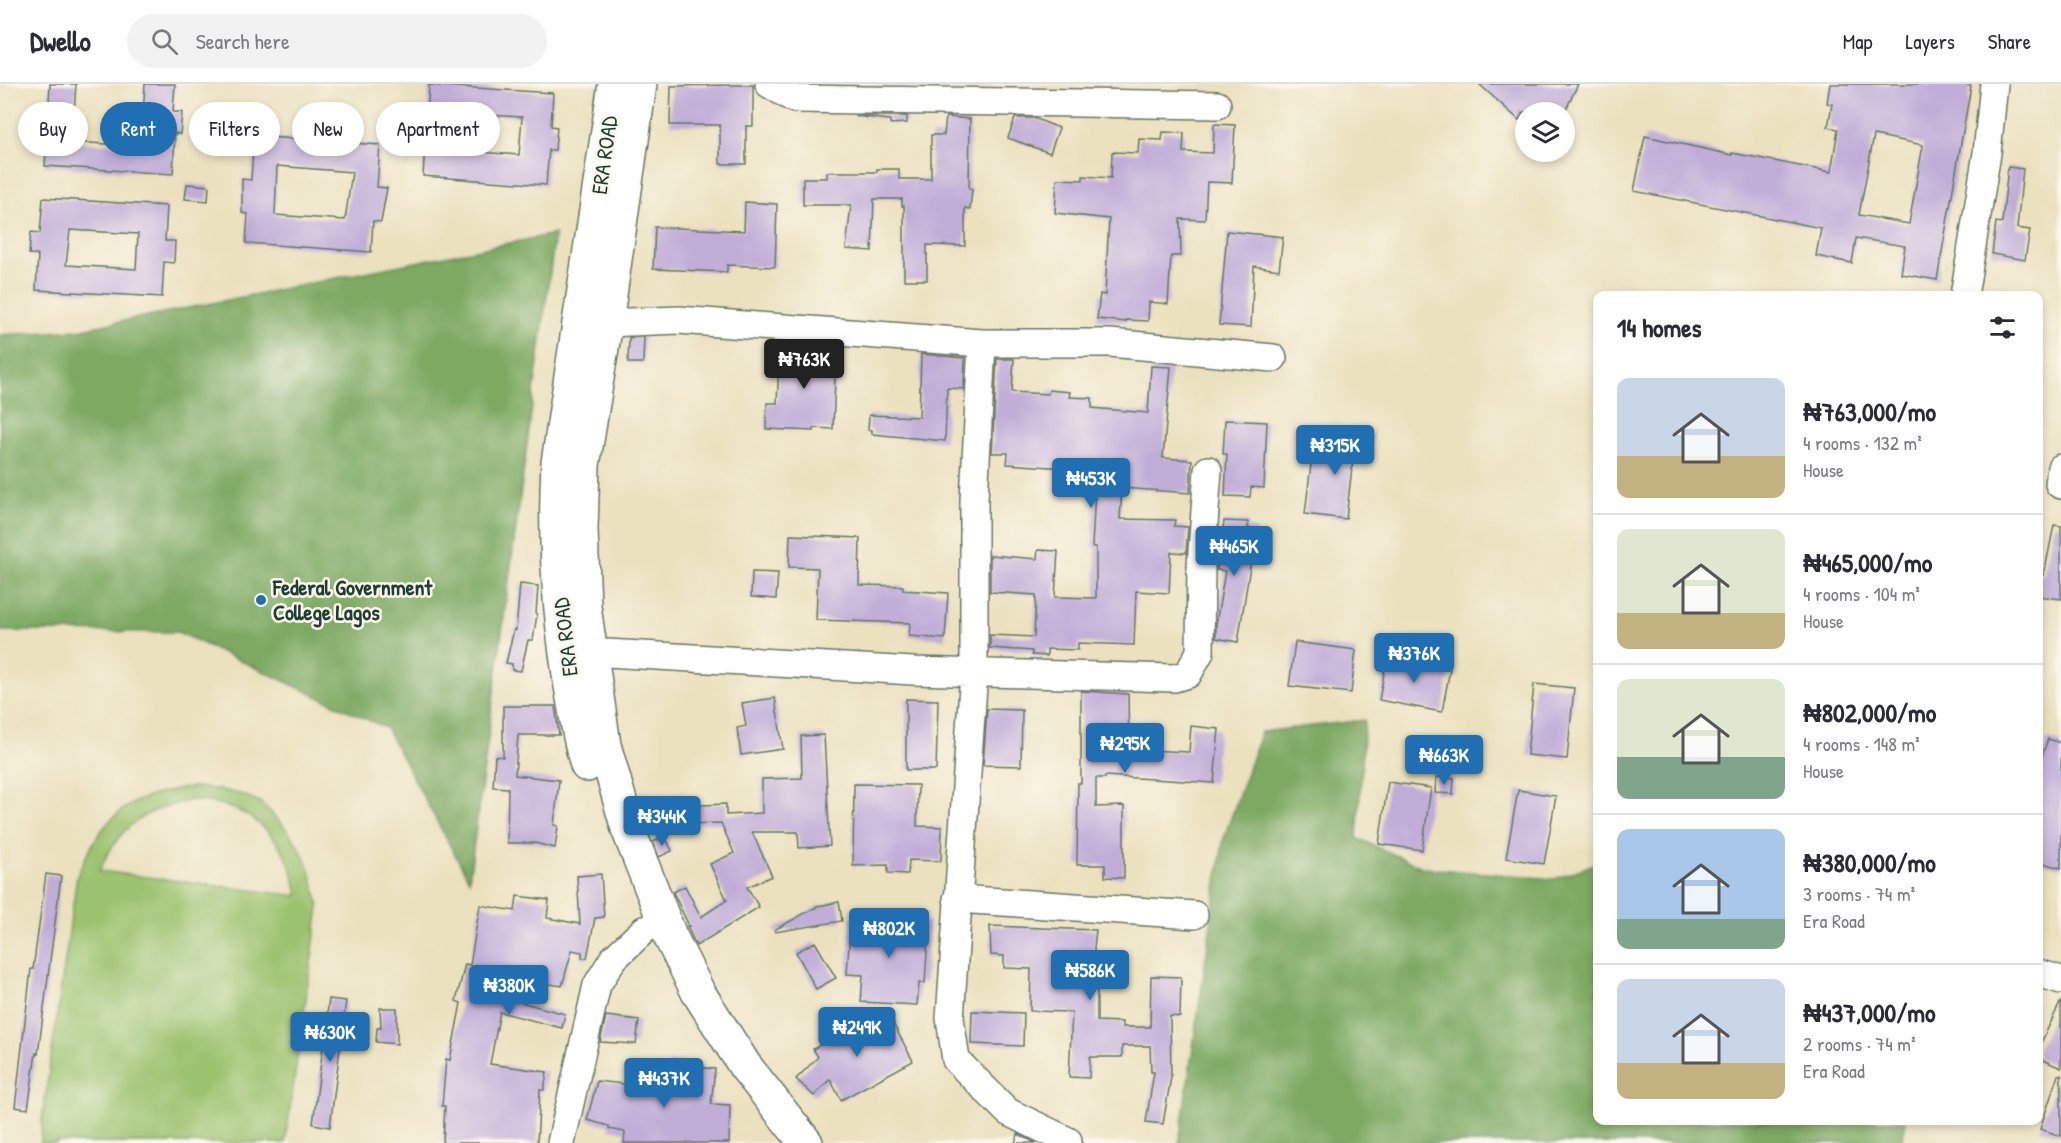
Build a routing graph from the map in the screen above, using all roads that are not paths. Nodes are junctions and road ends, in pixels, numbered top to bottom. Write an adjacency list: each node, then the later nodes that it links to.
1 (615, 84): 15 (main road, ERA ROAD)
2 (640, 84): 7 (main road)
3 (769, 84): 5 (street)
4 (1994, 84): 6 (street)
5 (1217, 105)
6 (1965, 291)
7 (606, 323): 8 (street); 13 (main road)
8 (982, 343): 9 (street); 14 (street)
9 (1273, 358)
10 (2061, 468): 12 (street)
11 (1208, 470): 14 (street)
12 (2061, 485)
13 (590, 652): 14 (street); 15 (main road)
14 (974, 672): 16 (street)
15 (605, 789): 18 (main road, ERA ROAD); 24 (main road)
16 (957, 899): 17 (street); 21 (street)
17 (1194, 915)
18 (644, 930): 22 (street); 23 (main road, ERA ROAD)
19 (2043, 975): 20 (street)
20 (2061, 980)
21 (1074, 1142)
22 (561, 1143)
23 (778, 1143)
24 (806, 1143)

